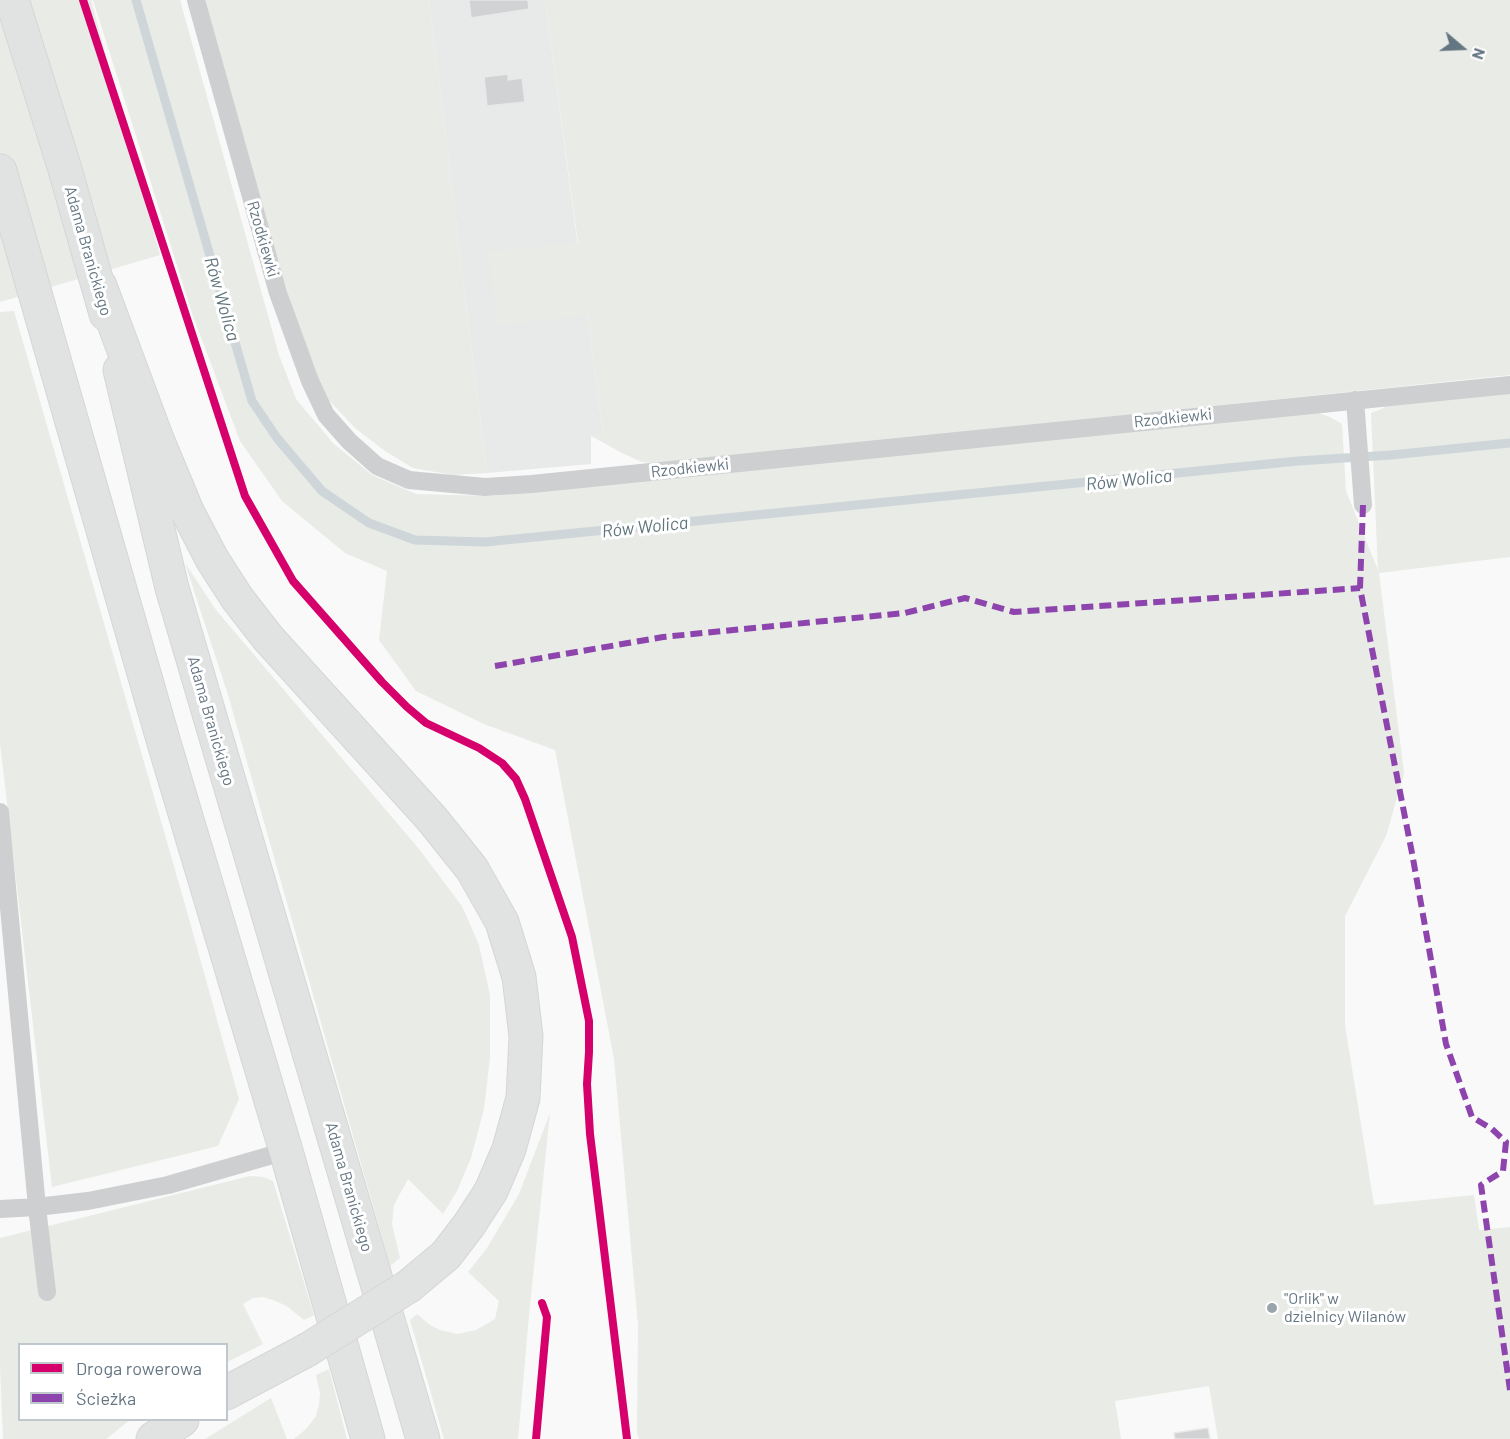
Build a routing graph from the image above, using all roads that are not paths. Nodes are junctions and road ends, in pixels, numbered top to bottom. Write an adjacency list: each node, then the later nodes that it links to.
1 (12, 0): 4 (main road, Adama Branickiego)
2 (196, 0): 6 (lane, Rzodkiewki)
3 (0, 171): 9 (main road)
4 (100, 286): 13 (main road, bridge); 17 (main road, Adama Branickiego)
5 (1510, 385): 6 (lane, Rzodkiewki)
6 (1355, 400): 7 (lane)
7 (1363, 505)
8 (0, 812): 10 (lane)
9 (286, 1151): 10 (lane); 16 (main road)
10 (38, 1207): 11 (lane); 12 (lane)
11 (0, 1209)
12 (48, 1292)
13 (228, 1392)
14 (179, 1421): 15 (main road)
15 (153, 1439)
16 (368, 1439)
17 (423, 1439)

